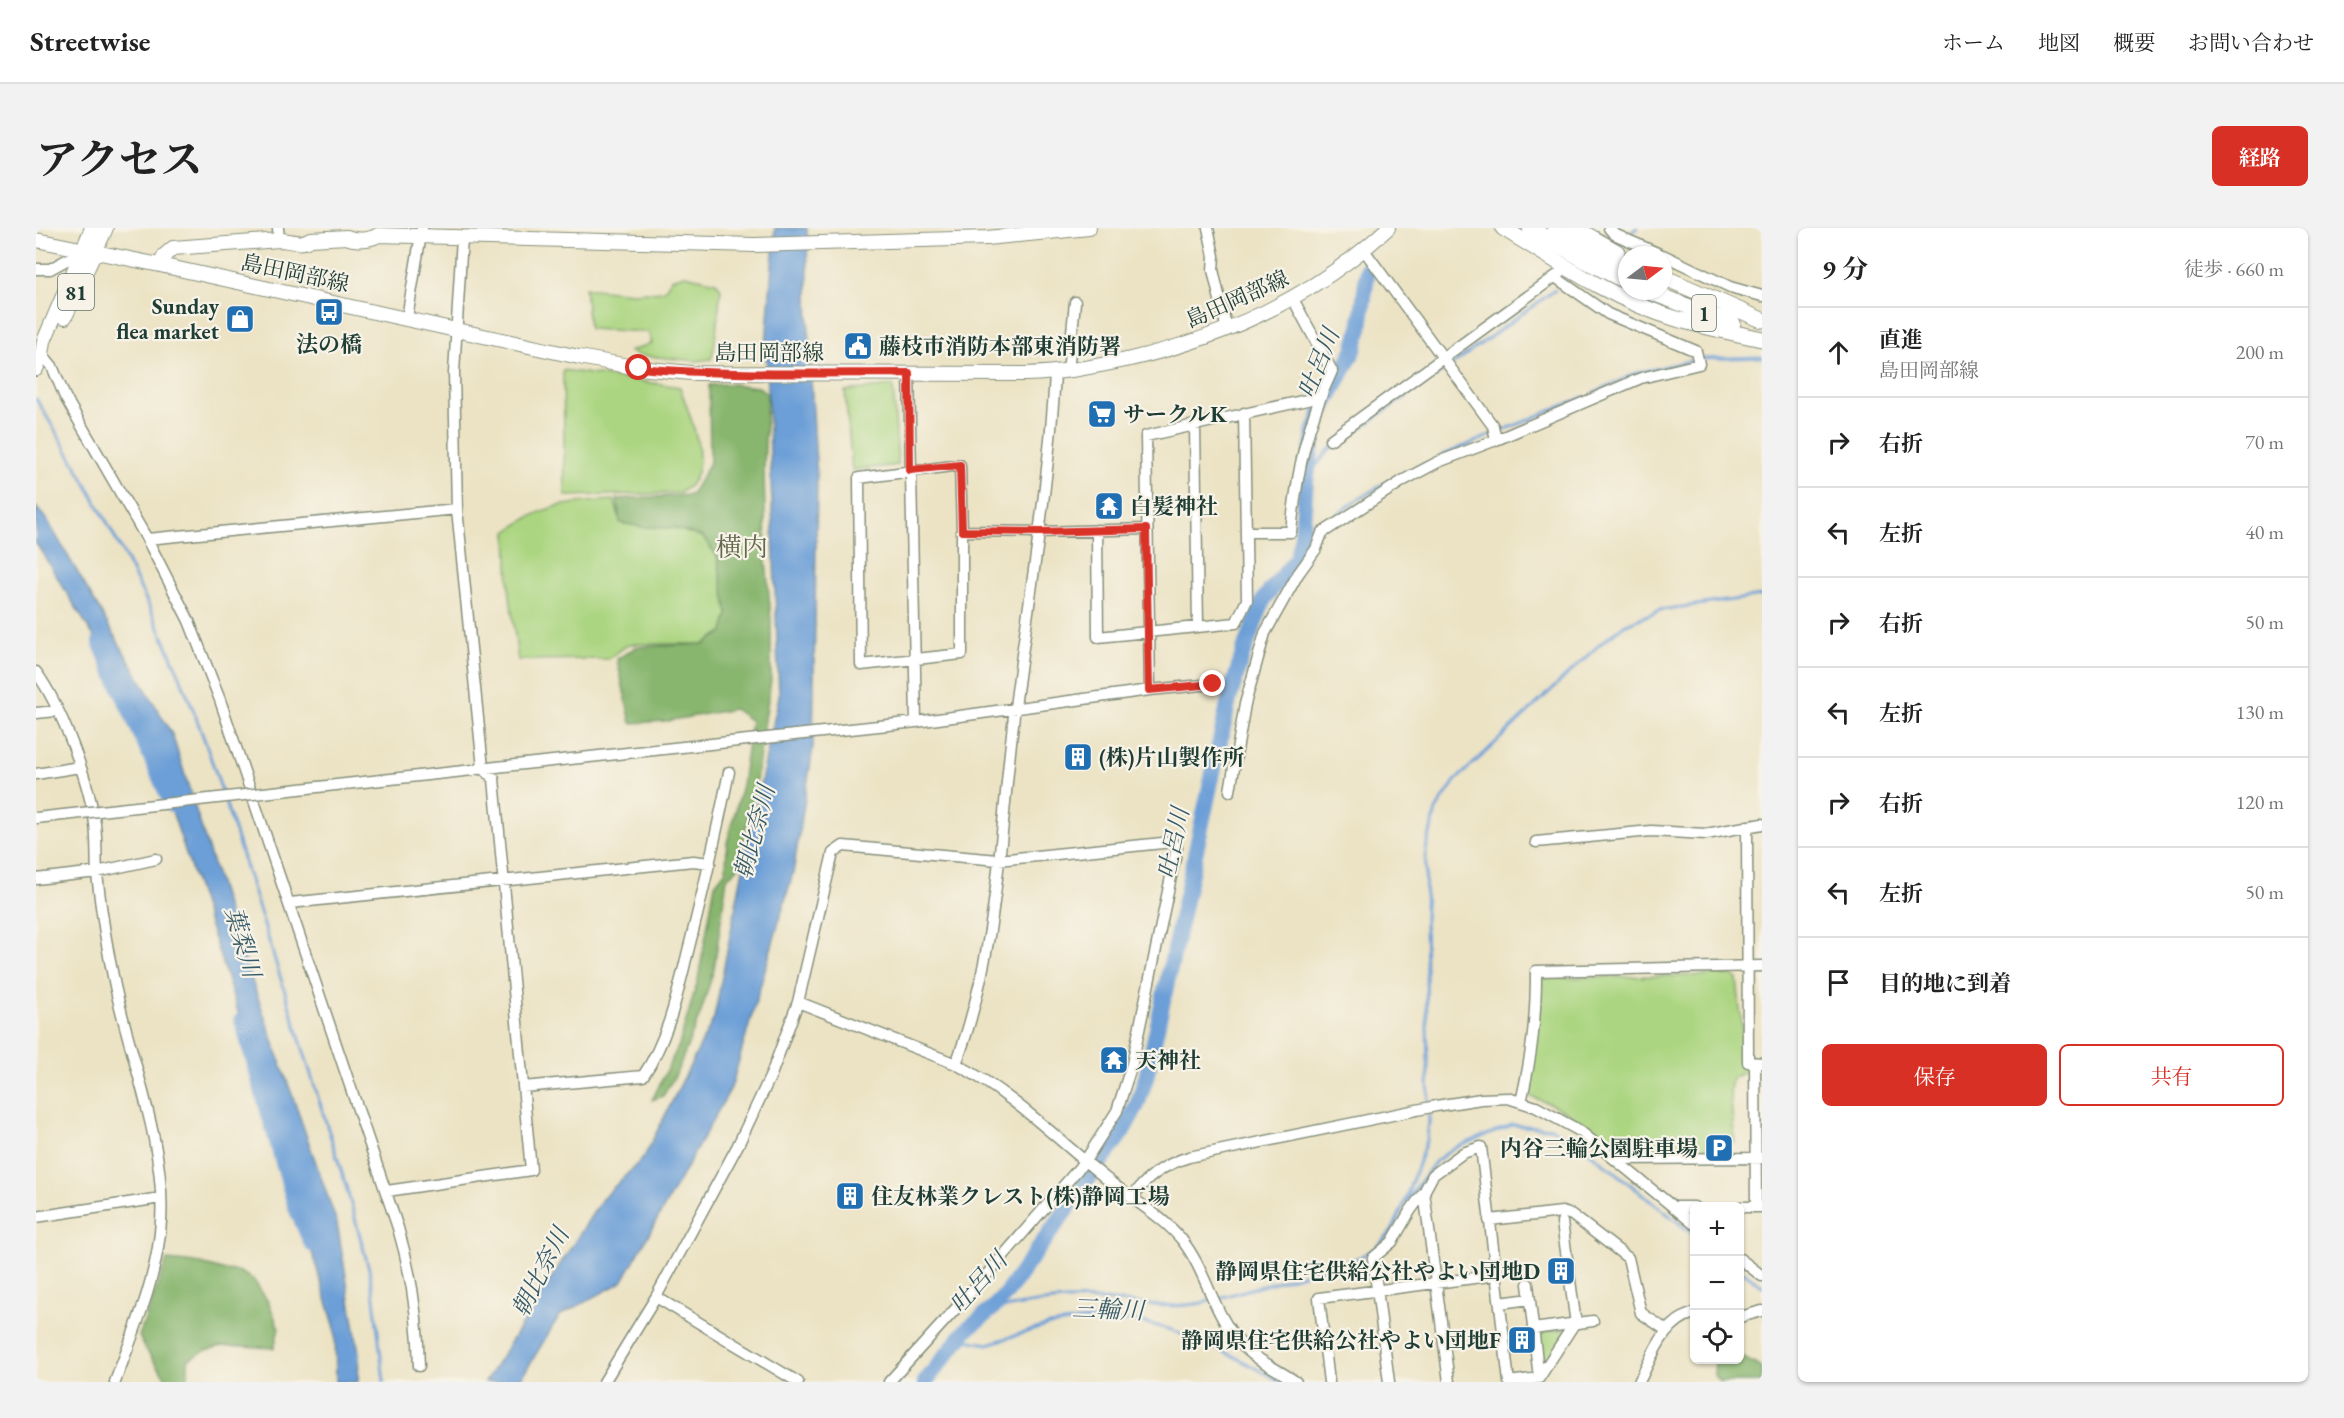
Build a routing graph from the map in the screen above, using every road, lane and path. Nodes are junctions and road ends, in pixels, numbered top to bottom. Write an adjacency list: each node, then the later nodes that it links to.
1 (92, 228): 16 (main road, 81)
2 (106, 228): 16 (main road, 81)
3 (1089, 228): 13 (main road)
4 (1208, 228): 33 (street)
5 (1388, 228): 18 (main road, 島田岡部線)
6 (1503, 228): 35 (highway, 1)
7 (1530, 228): 23 (highway)
8 (1555, 228): 20 (highway)
9 (1575, 228): 17 (highway)
10 (420, 231): 12 (main road); 13 (main road); 30 (street)
11 (1612, 233): 15 (street)
12 (279, 234): 21 (main road)
13 (462, 237): 32 (street)
14 (36, 240): 16 (main road, 島田岡部線)
15 (1642, 246)
16 (89, 251): 21 (main road, 島田岡部線); 22 (street); 36 (main road, 81)
17 (1618, 253)
18 (1358, 254): 27 (main road, 島田岡部線); 37 (street)
19 (1672, 259): 26 (street)
20 (1618, 264)
21 (160, 265): 30 (main road, 島田岡部線)
22 (36, 269)
23 (1618, 277)
24 (1672, 281): 31 (highway, 1)
25 (1672, 288): 31 (highway, 1)
26 (1762, 296)
27 (1293, 299): 33 (main road, 島田岡部線); 41 (street)
28 (1671, 300): 34 (highway, 1)
29 (1075, 302): 40 (street)
30 (407, 318): 32 (main road, 島田岡部線)
31 (1762, 320)
32 (458, 329): 39 (main road, 島田岡部線); 47 (street)
33 (1227, 330): 40 (main road, 島田岡部線)
34 (1762, 331)
35 (1762, 339)
36 (42, 354): 38 (main road, 81); 53 (street)
37 (1442, 359): 44 (street); 45 (street); 45 (street)
38 (36, 369)
39 (909, 373): 40 (main road, 島田岡部線); 46 (street)
40 (1062, 373): 51 (street)
41 (1320, 397): 42 (street); 52 (street)
42 (1244, 413): 43 (street); 52 (street)
43 (1195, 425): 48 (street); 54 (street)
44 (1330, 440)
45 (1496, 440): 68 (street)
46 (910, 470): 50 (street); 56 (street); 56 (street)
47 (457, 509): 53 (street); 65 (street)
48 (1146, 529): 49 (street); 55 (street)
49 (1097, 530): 51 (street); 55 (street)
50 (962, 531): 51 (street); 56 (street)
51 (1040, 532): 60 (street)
52 (1246, 532): 54 (street)
53 (147, 539): 79 (street)
54 (1198, 627): 55 (street)
55 (1148, 632): 59 (street)
56 (915, 660): 63 (street)
57 (36, 672): 61 (street)
58 (1213, 684): 59 (street)
59 (1149, 690): 60 (street)
60 (1015, 708): 63 (street); 74 (street)
61 (57, 711): 62 (street); 64 (street)
62 (36, 713)
63 (916, 722): 65 (street)
64 (80, 766): 67 (street); 76 (street)
65 (478, 769): 69 (street, bridge); 78 (street)
66 (729, 772): 75 (street)
67 (36, 774)
68 (1230, 791)
69 (36, 818)
70 (1762, 824): 71 (street)
71 (1746, 826): 72 (street); 80 (street)
72 (1536, 842)
73 (156, 859): 76 (street)
74 (1000, 860): 82 (street); 84 (street); 90 (street)
75 (710, 863): 78 (street); 85 (street)
76 (97, 872): 77 (street); 93 (street)
77 (36, 879)
78 (503, 882): 79 (street); 85 (street)
79 (290, 903): 91 (street)
80 (1748, 966): 81 (street); 83 (street); 86 (street)
81 (1762, 966)
82 (798, 1002): 84 (street); 109 (street)
83 (1759, 1063): 87 (street)
84 (956, 1064): 90 (street)
85 (523, 1087): 91 (street)
86 (1521, 1102): 89 (street); 94 (street)
87 (1759, 1111): 88 (street)
88 (1759, 1158): 89 (street); 97 (street)
89 (1615, 1159): 95 (street)
90 (1085, 1161): 94 (street); 124 (street)
91 (387, 1191): 119 (street)
92 (1424, 1192): 99 (street); 106 (street); 108 (street)
93 (161, 1198): 98 (street); 121 (street)
94 (1132, 1198): 125 (street)
95 (1674, 1207): 96 (street); 100 (street)
96 (1690, 1207)
97 (1759, 1207)
98 (36, 1217)
99 (1489, 1220): 104 (street); 118 (street)
100 (1690, 1220)
101 (1562, 1222): 116 (street)
102 (1744, 1262): 105 (street)
103 (1762, 1269): 105 (street)
104 (1497, 1275): 106 (street); 111 (street)
105 (1762, 1276)
106 (1437, 1283): 108 (street); 128 (street)
107 (1528, 1284): 110 (street)
108 (1377, 1291): 126 (street); 127 (street)
109 (656, 1297): 122 (street); 123 (street)
110 (1530, 1299): 111 (street); 117 (street)
111 (1500, 1303): 129 (street)
112 (1762, 1311): 114 (street)
113 (1690, 1315): 118 (street)
114 (1744, 1316)
115 (1593, 1321): 116 (street)
116 (1575, 1324): 117 (street); 120 (street)
117 (1533, 1329): 120 (street)
118 (1666, 1330): 130 (street)
119 (419, 1366)
120 (1539, 1378): 129 (street)
121 (115, 1382)
122 (604, 1382)
123 (798, 1382)
124 (889, 1382)
125 (1296, 1382)
126 (1329, 1382)
127 (1389, 1382)
128 (1449, 1382)
129 (1509, 1382)
130 (1639, 1382)

